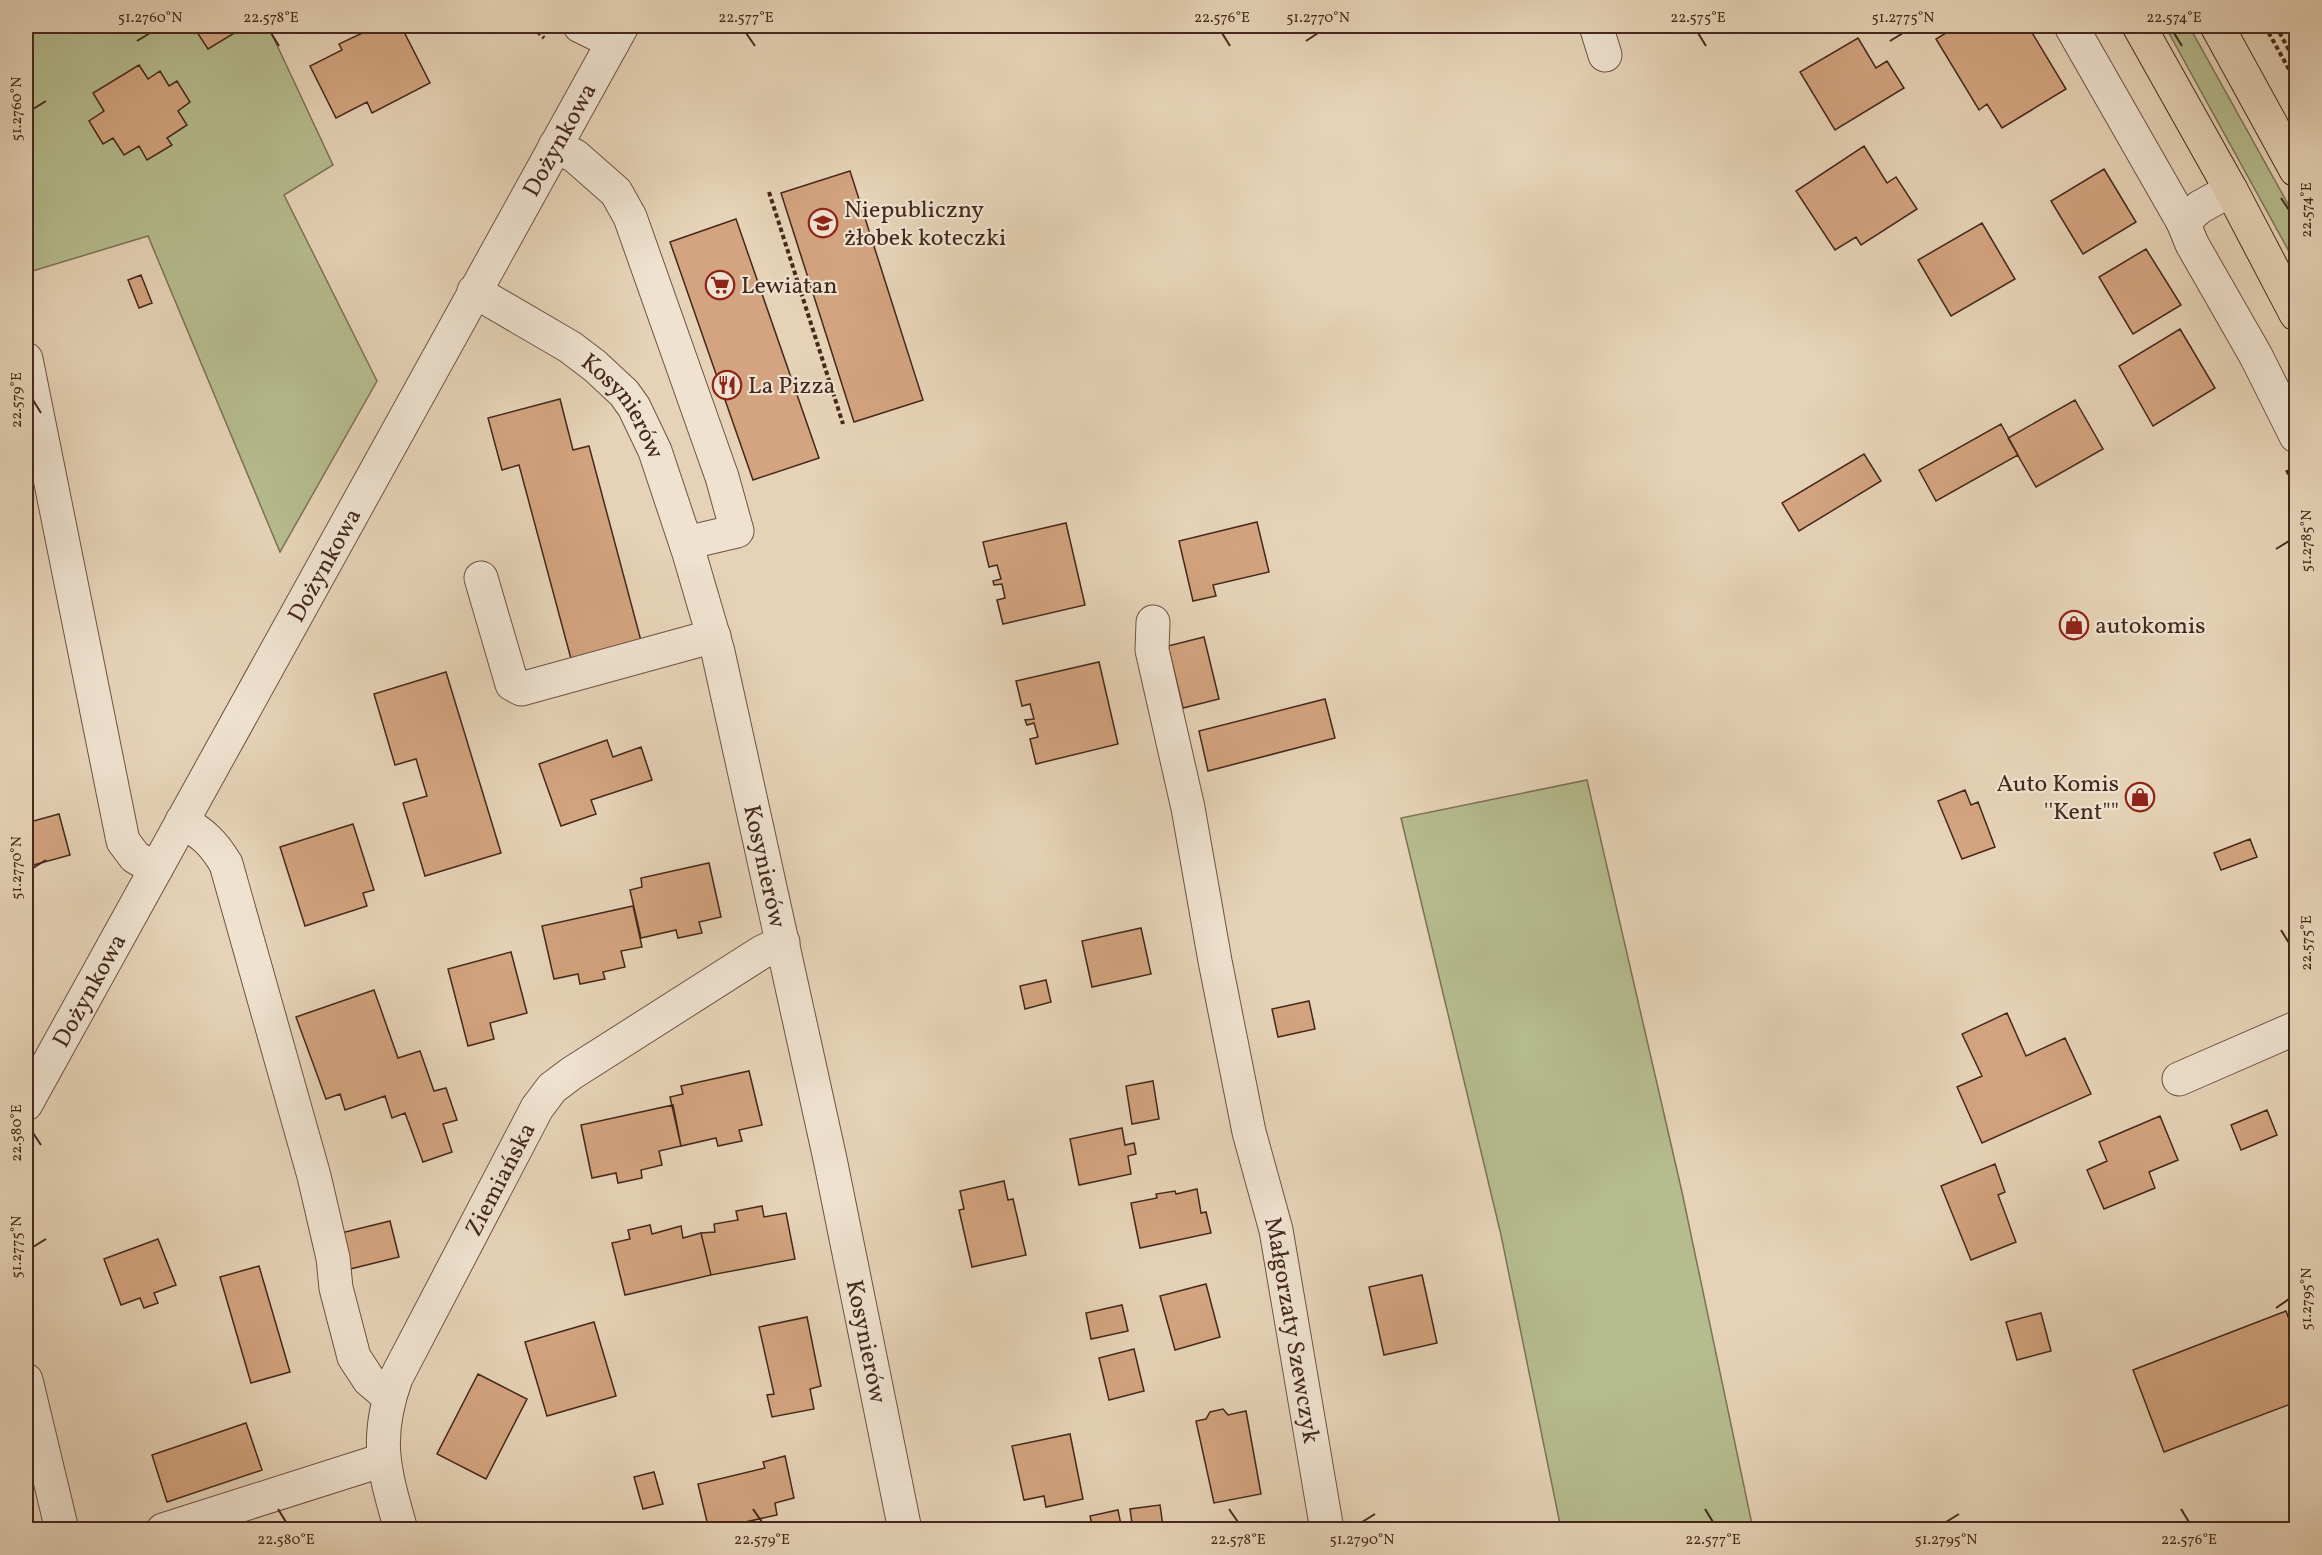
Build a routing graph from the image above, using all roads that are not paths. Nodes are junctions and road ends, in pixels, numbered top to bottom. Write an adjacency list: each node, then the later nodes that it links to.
1 (580, 26): 5 (street)
2 (2071, 26): 9 (street)
3 (2139, 26): 8 (main road)
4 (2217, 26): 7 (main road)
5 (618, 34): 6 (street, Dożynkowa)
6 (555, 146): 10 (street, Dożynkowa); 14 (street)
7 (2296, 170)
8 (2231, 190): 9 (street); 11 (main road)
9 (2183, 222): 13 (street)
10 (474, 291): 14 (street, Kosynierów); 18 (street, Dożynkowa)
11 (2296, 314)
12 (26, 359): 19 (street)
13 (2296, 436)
14 (686, 543): 17 (street, Kosynierów)
15 (481, 578): 17 (street)
16 (1153, 621): 31 (street, Małgorzaty Szewczyk)
17 (714, 636): 20 (street, Kosynierów)
18 (182, 821): 19 (street, Dożynkowa); 25 (street)
19 (156, 869): 23 (street, Dożynkowa)
20 (783, 942): 25 (street, Ziemiańska); 30 (street, Kosynierów)
21 (2296, 1028): 22 (street)
22 (2178, 1079)
23 (26, 1104)
24 (26, 1380): 27 (street)
25 (389, 1397): 26 (street, Ziemiańska)
26 (383, 1460): 28 (street); 29 (street, Ziemiańska)
27 (62, 1530)
28 (163, 1530)
29 (401, 1530)
30 (905, 1530)
31 (1327, 1530)

